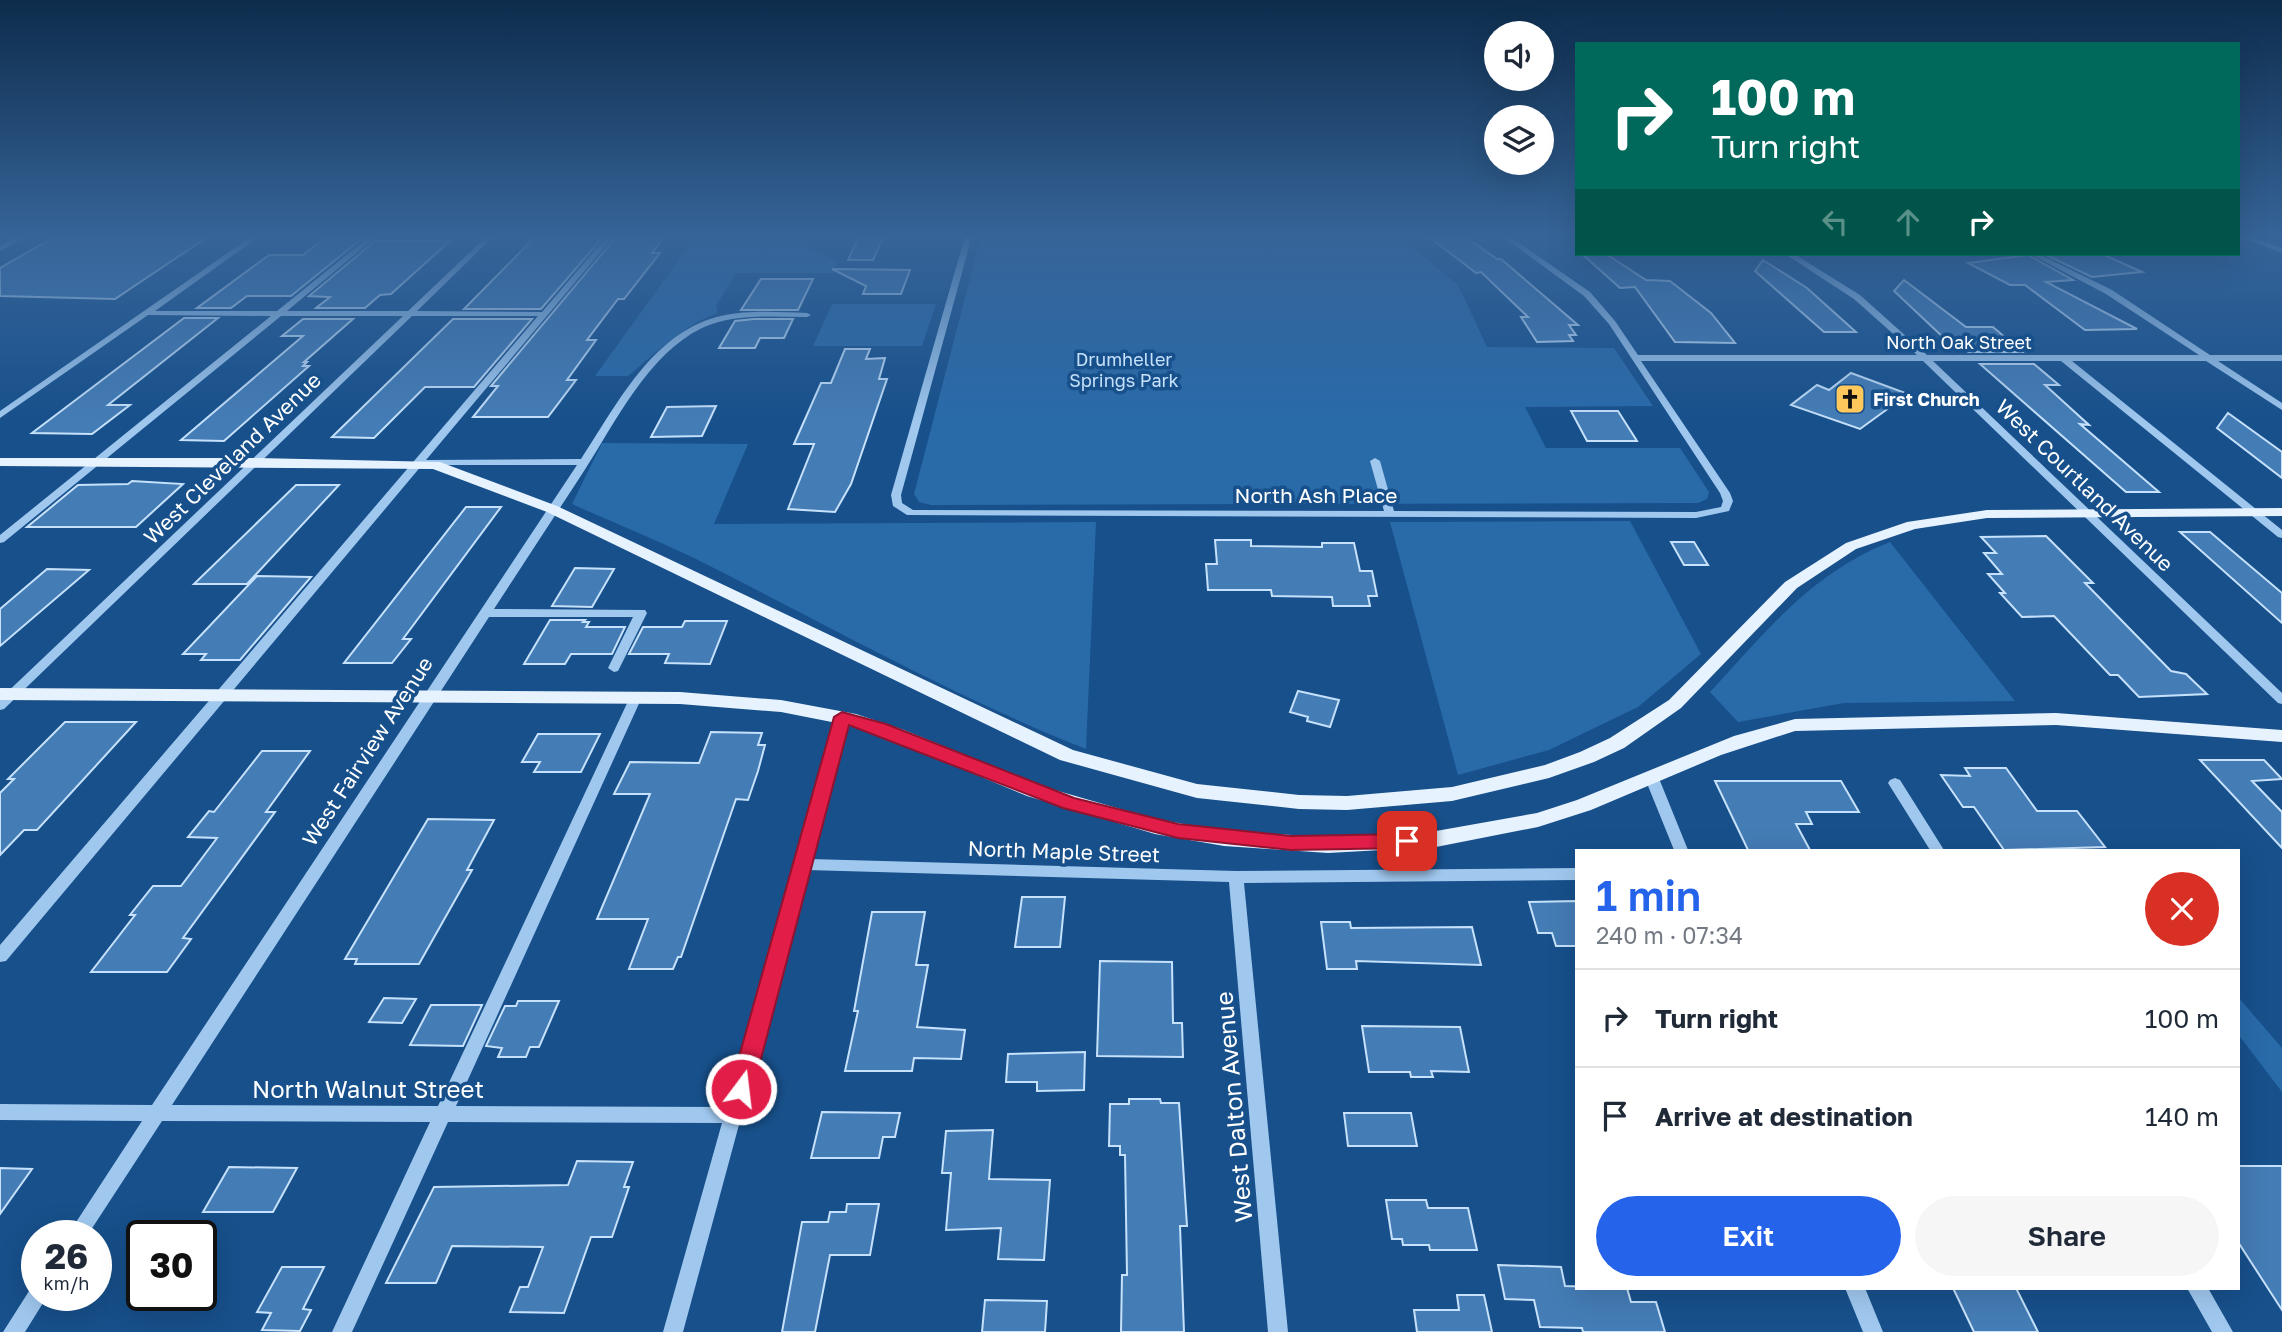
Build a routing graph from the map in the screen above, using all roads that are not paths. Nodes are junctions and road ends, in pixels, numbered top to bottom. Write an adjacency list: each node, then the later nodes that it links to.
1 (167, 298): 9 (street)
2 (297, 298): 10 (street)
3 (426, 298): 11 (street, West Cleveland Avenue)
4 (558, 298): 12 (street)
5 (951, 298): 31 (street, North Ash Place)
6 (1590, 298): 14 (street)
7 (1858, 298): 15 (street, West Courtland Avenue)
8 (2118, 298): 17 (street)
9 (146, 313): 10 (street); 20 (street)
10 (278, 313): 11 (street); 25 (street)
11 (409, 314): 12 (street); 22 (street, West Cleveland Avenue)
12 (544, 314): 26 (street)
13 (807, 316): 23 (street, West Fairview Avenue)
14 (1637, 358): 15 (street, North Oak Street); 31 (street, North Ash Place)
15 (1926, 358): 16 (street, North Oak Street); 28 (street, West Courtland Avenue)
16 (2063, 358): 17 (street, North Oak Street); 29 (street)
17 (2210, 358): 18 (street, North Oak Street); 19 (street)
18 (2282, 358)
19 (2282, 407)
20 (0, 415)
21 (1375, 461): 31 (street)
22 (257, 462): 25 (main road); 26 (main road); 38 (street, West Cleveland Avenue)
23 (583, 462): 26 (street); 27 (street, West Fairview Avenue)
24 (0, 463): 25 (main road)
25 (96, 463): 33 (street)
26 (419, 463): 27 (main road); 36 (street)
27 (552, 509): 28 (main road); 34 (street, West Fairview Avenue)
28 (2085, 512): 29 (main road); 40 (street, West Courtland Avenue)
29 (2254, 512): 30 (main road); 32 (street)
30 (2282, 512)
31 (1390, 514)
32 (2282, 535)
33 (0, 540)
34 (484, 613): 35 (street); 37 (street, West Fairview Avenue)
35 (614, 668)
36 (222, 695): 37 (main road); 38 (main road); 50 (street)
37 (429, 697): 39 (main road); 51 (street, West Fairview Avenue)
38 (4, 698)
39 (636, 698): 41 (main road); 53 (street)
40 (2282, 700)
41 (842, 717): 43 (main road); 47 (street)
42 (2282, 736): 43 (main road)
43 (1651, 776): 45 (street)
44 (1895, 783): 46 (street)
45 (1681, 849)
46 (1936, 849)
47 (801, 863): 49 (street, North Maple Street); 54 (street)
48 (1575, 874): 49 (street, North Maple Street)
49 (1236, 877): 62 (street, West Dalton Avenue)
50 (0, 956)
51 (158, 1111): 52 (street, North Walnut Street); 53 (street, North Walnut Street); 55 (street, West Fairview Avenue)
52 (0, 1112)
53 (443, 1113): 54 (street, North Walnut Street); 60 (street)
54 (735, 1115): 61 (street)
55 (86, 1220)
56 (1855, 1290): 63 (street)
57 (2198, 1290): 64 (street)
58 (27, 1311): 59 (street)
59 (13, 1332)
60 (342, 1332)
61 (673, 1332)
62 (1278, 1332)
63 (1874, 1332)
64 (2223, 1332)

